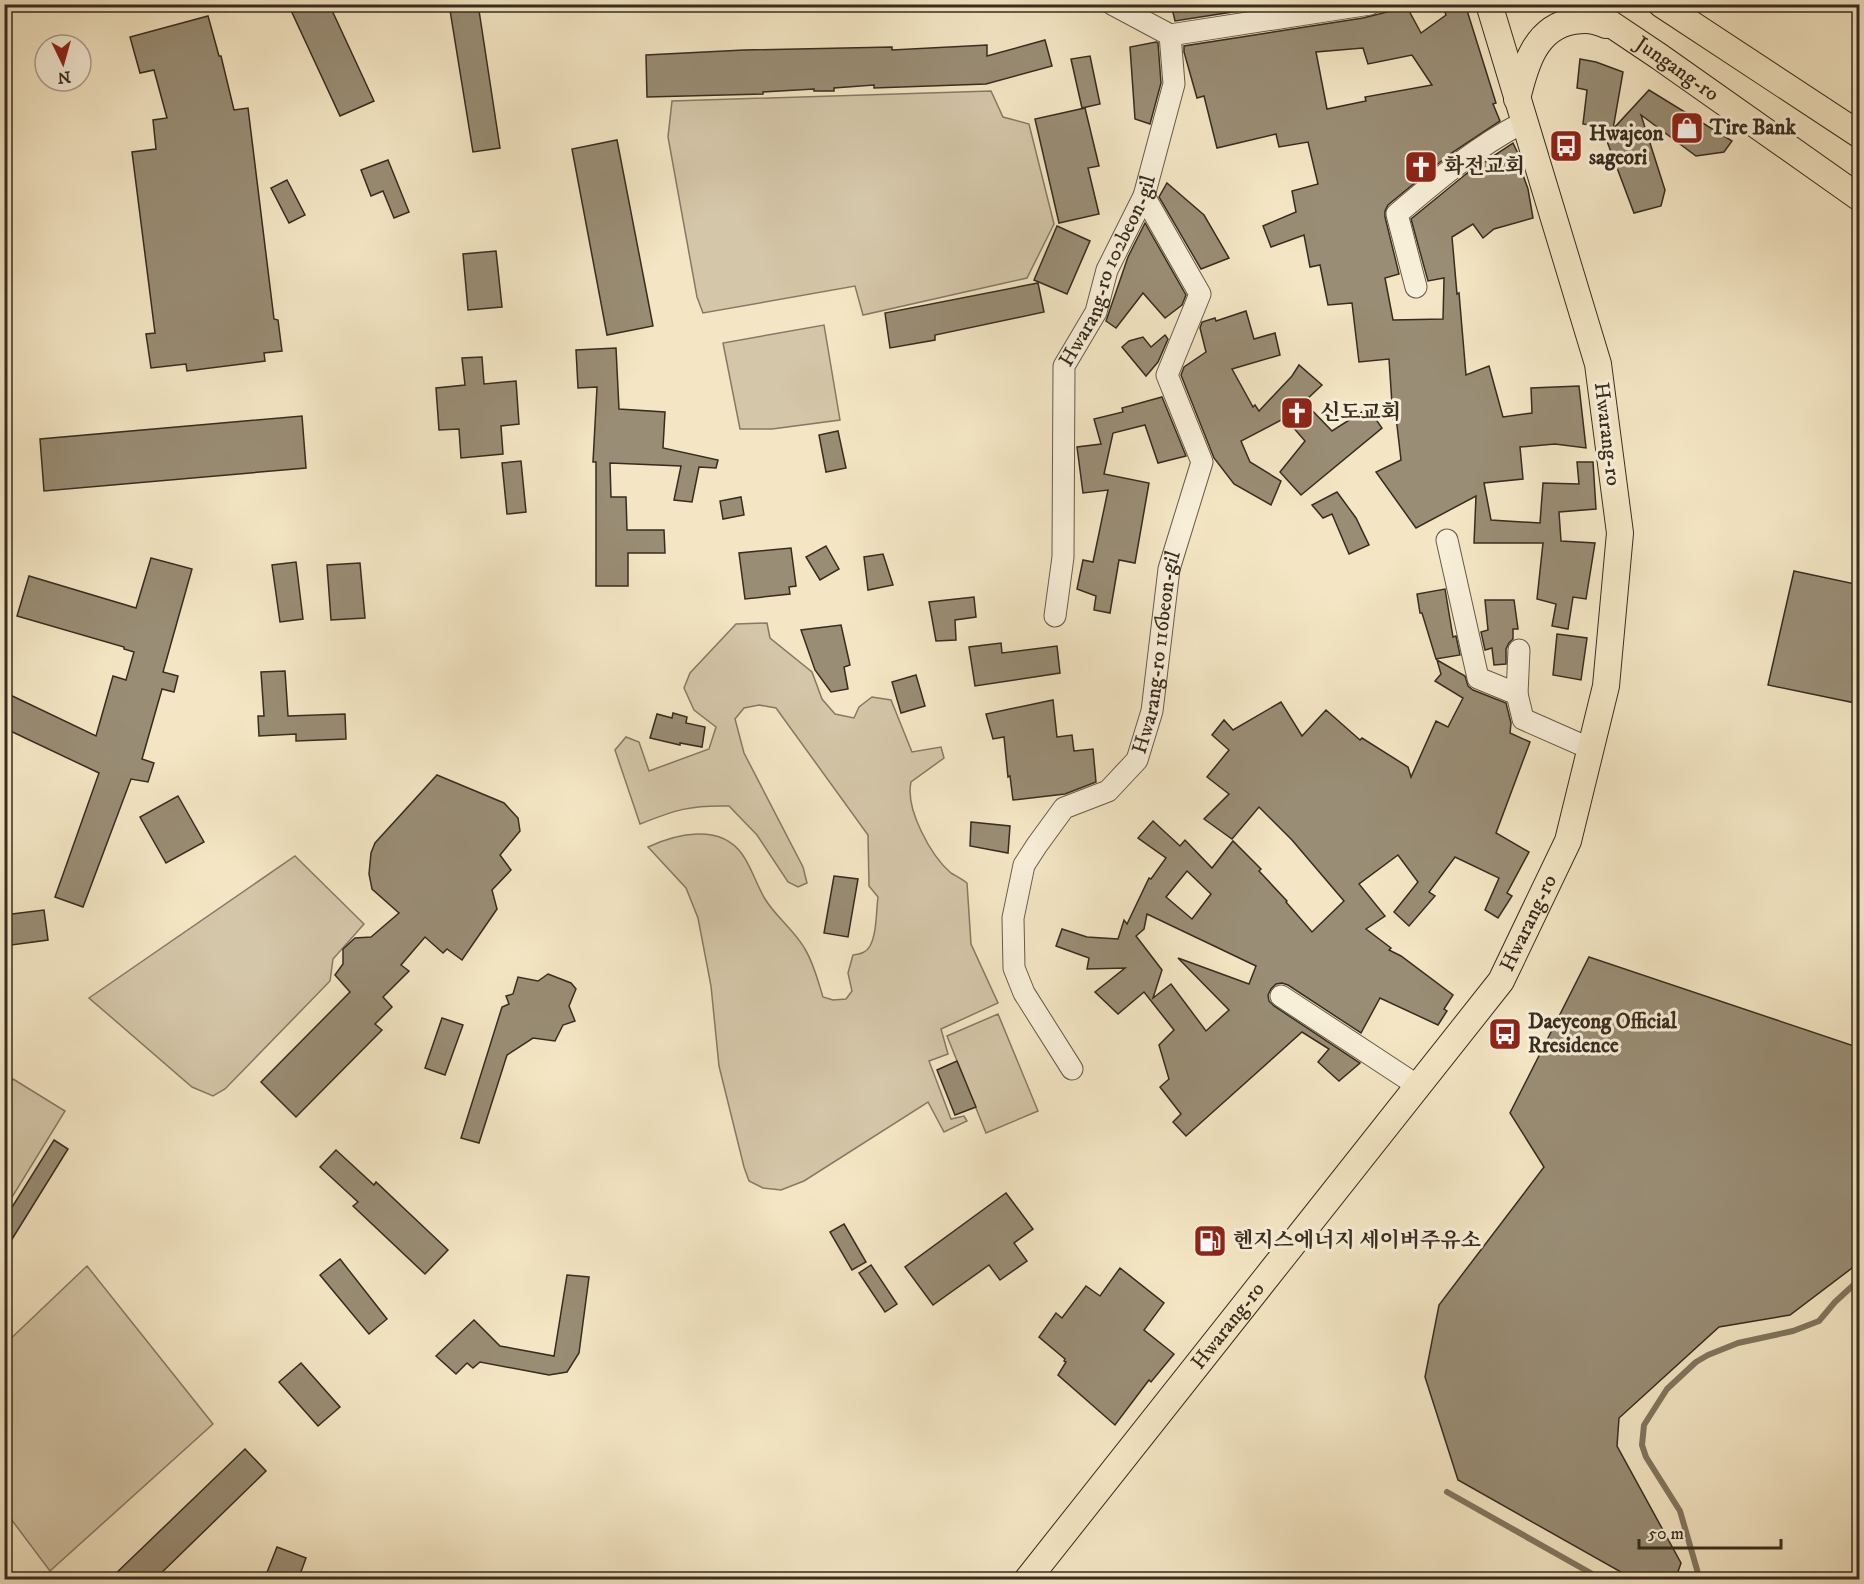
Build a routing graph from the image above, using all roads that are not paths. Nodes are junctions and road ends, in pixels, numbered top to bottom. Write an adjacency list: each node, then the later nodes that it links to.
1 (1112, 4): 6 (street)
2 (1370, 4): 6 (street)
3 (1489, 4): 8 (main road, Hwarang-ro)
4 (1581, 4): 7 (main road, Jungang-ro)
5 (1661, 4): 9 (main road)
6 (1170, 35): 10 (street, Hwarang-ro 102beon-gil)
7 (1627, 36): 8 (main road); 11 (main road, Jungang-ro)
8 (1521, 110): 12 (street); 17 (main road, Hwarang-ro)
9 (1860, 135)
10 (1144, 196): 14 (street, Hwarang-ro 102beon-gil); 19 (street, Hwarang-ro 116beon-gil)
11 (1860, 198)
12 (1416, 287)
13 (1446, 540): 16 (street)
14 (1054, 616)
15 (1519, 650): 16 (street)
16 (1517, 694): 17 (street)
17 (1591, 749): 20 (main road, Hwarang-ro)
18 (1281, 996): 20 (street)
19 (1072, 1069)
20 (1418, 1086): 21 (main road, Hwarang-ro)
21 (1027, 1580)

